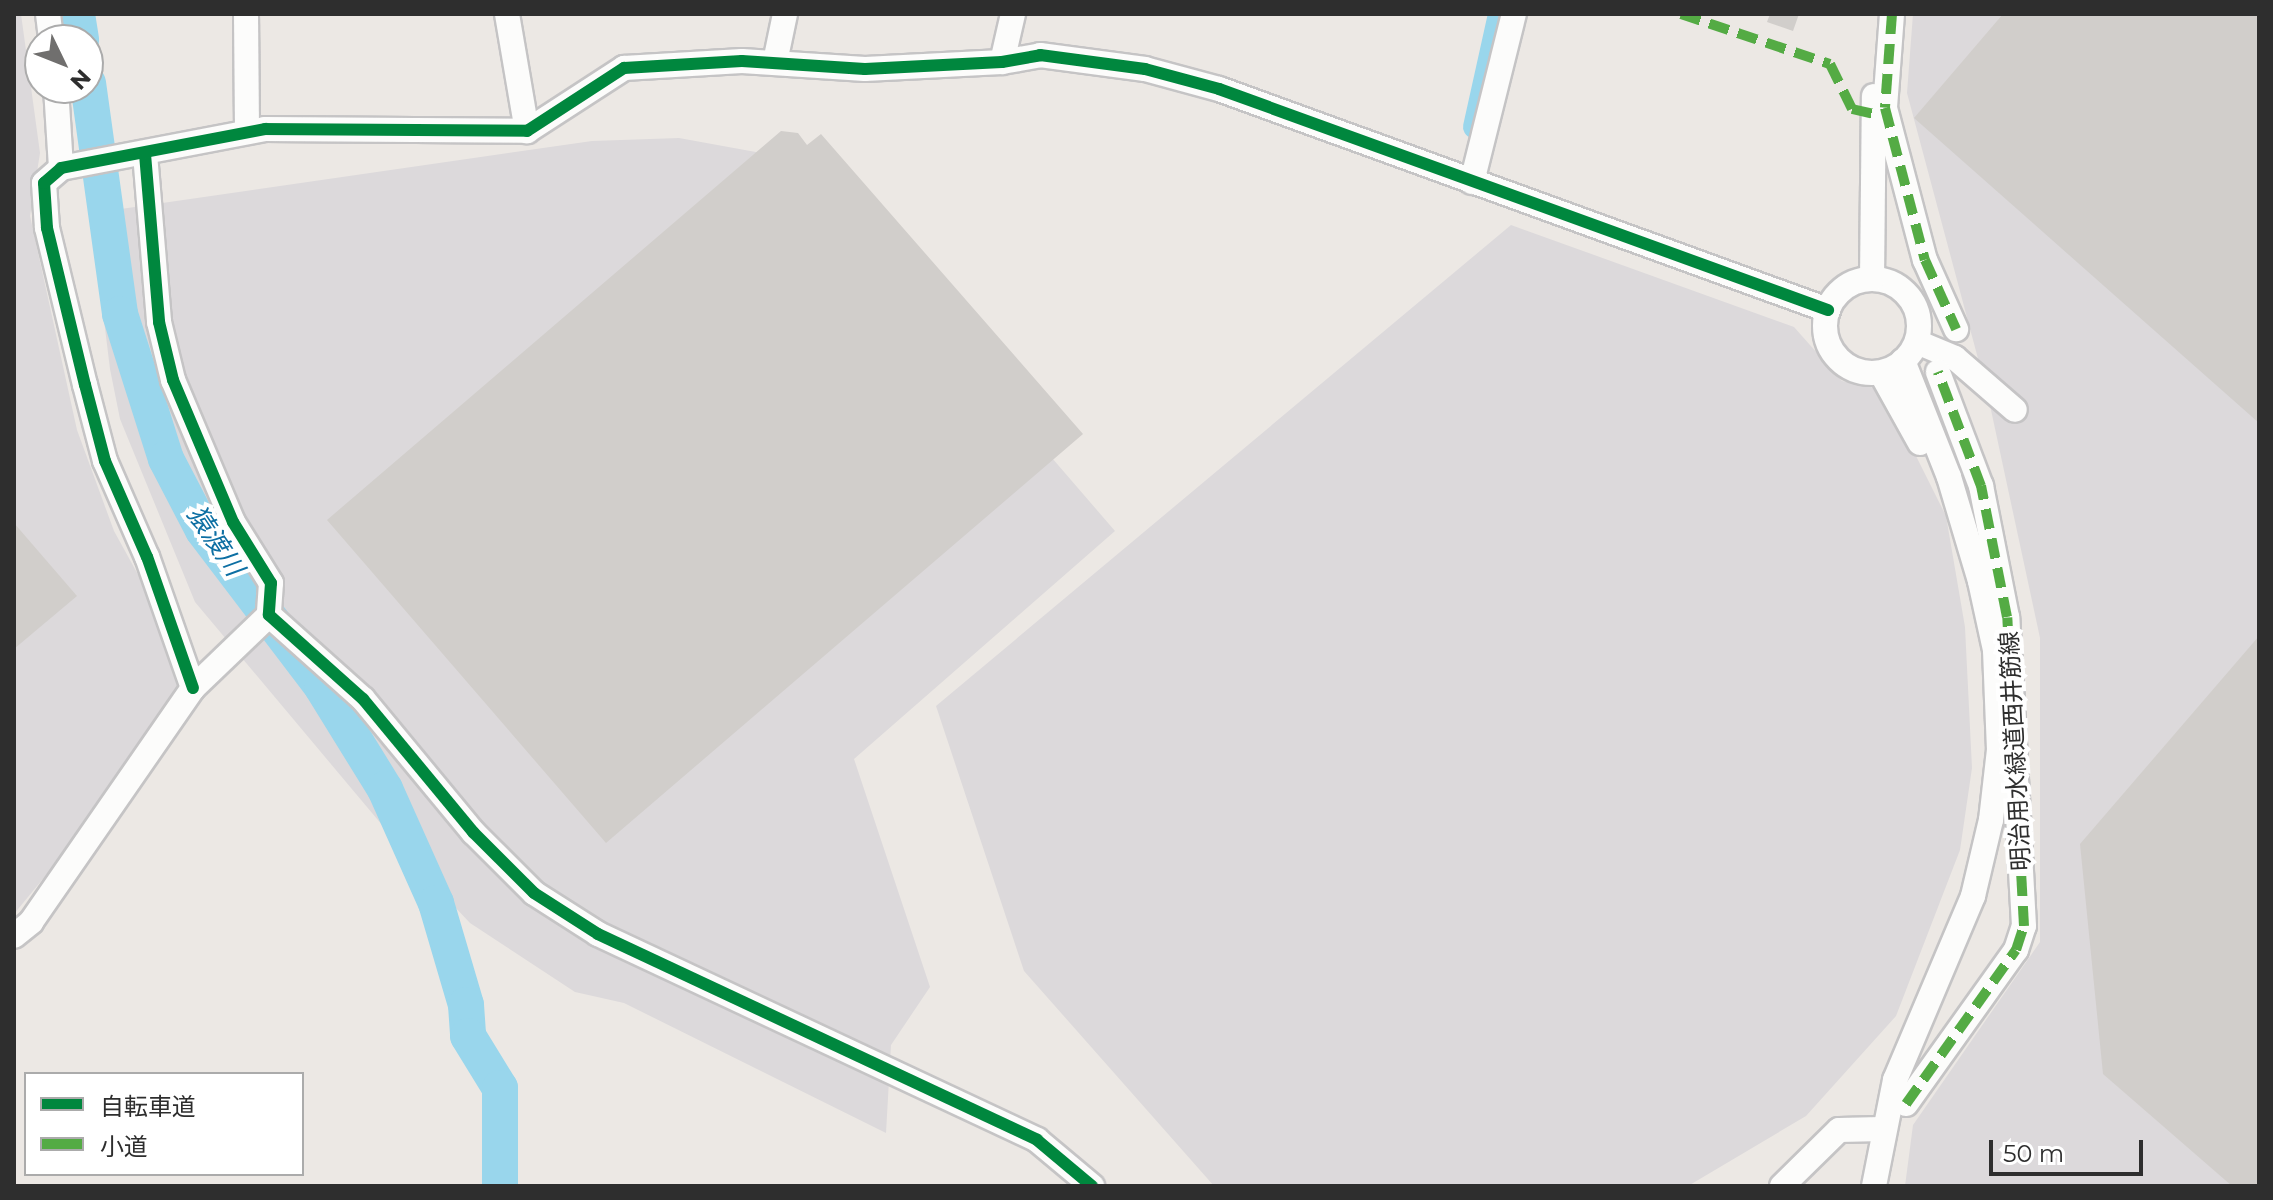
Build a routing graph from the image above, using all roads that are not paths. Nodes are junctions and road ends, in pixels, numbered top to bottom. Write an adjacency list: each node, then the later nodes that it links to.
1 (246, 14): 12 (street)
2 (507, 14): 11 (street)
3 (785, 14): 8 (street)
4 (1013, 14): 9 (street)
5 (1514, 14): 15 (street)
6 (1878, 14): 16 (street)
7 (1892, 14): 18 (street)
8 (775, 62): 9 (street); 11 (street)
9 (1002, 62): 15 (street)
10 (58, 104): 14 (street)
11 (527, 131): 12 (street)
12 (247, 132): 13 (street)
13 (145, 154): 14 (street); 24 (street)
14 (65, 161): 25 (street)
15 (1472, 182): 17 (street)
16 (1872, 279): 17 (street); 19 (street)
17 (1828, 310): 21 (street)
18 (1956, 329)
19 (1910, 352): 21 (street); 22 (street); 23 (street)
20 (1938, 372): 27 (street, 明治用水緑道西井筋線)
21 (1881, 373): 23 (street)
22 (2015, 410)
23 (1952, 497): 28 (street)
24 (269, 615): 25 (street); 29 (street)
25 (193, 688): 26 (street)
26 (14, 936)
27 (1906, 1104)
28 (1882, 1129): 30 (street); 31 (street)
29 (1092, 1186)
30 (1782, 1186)
31 (1874, 1186)

